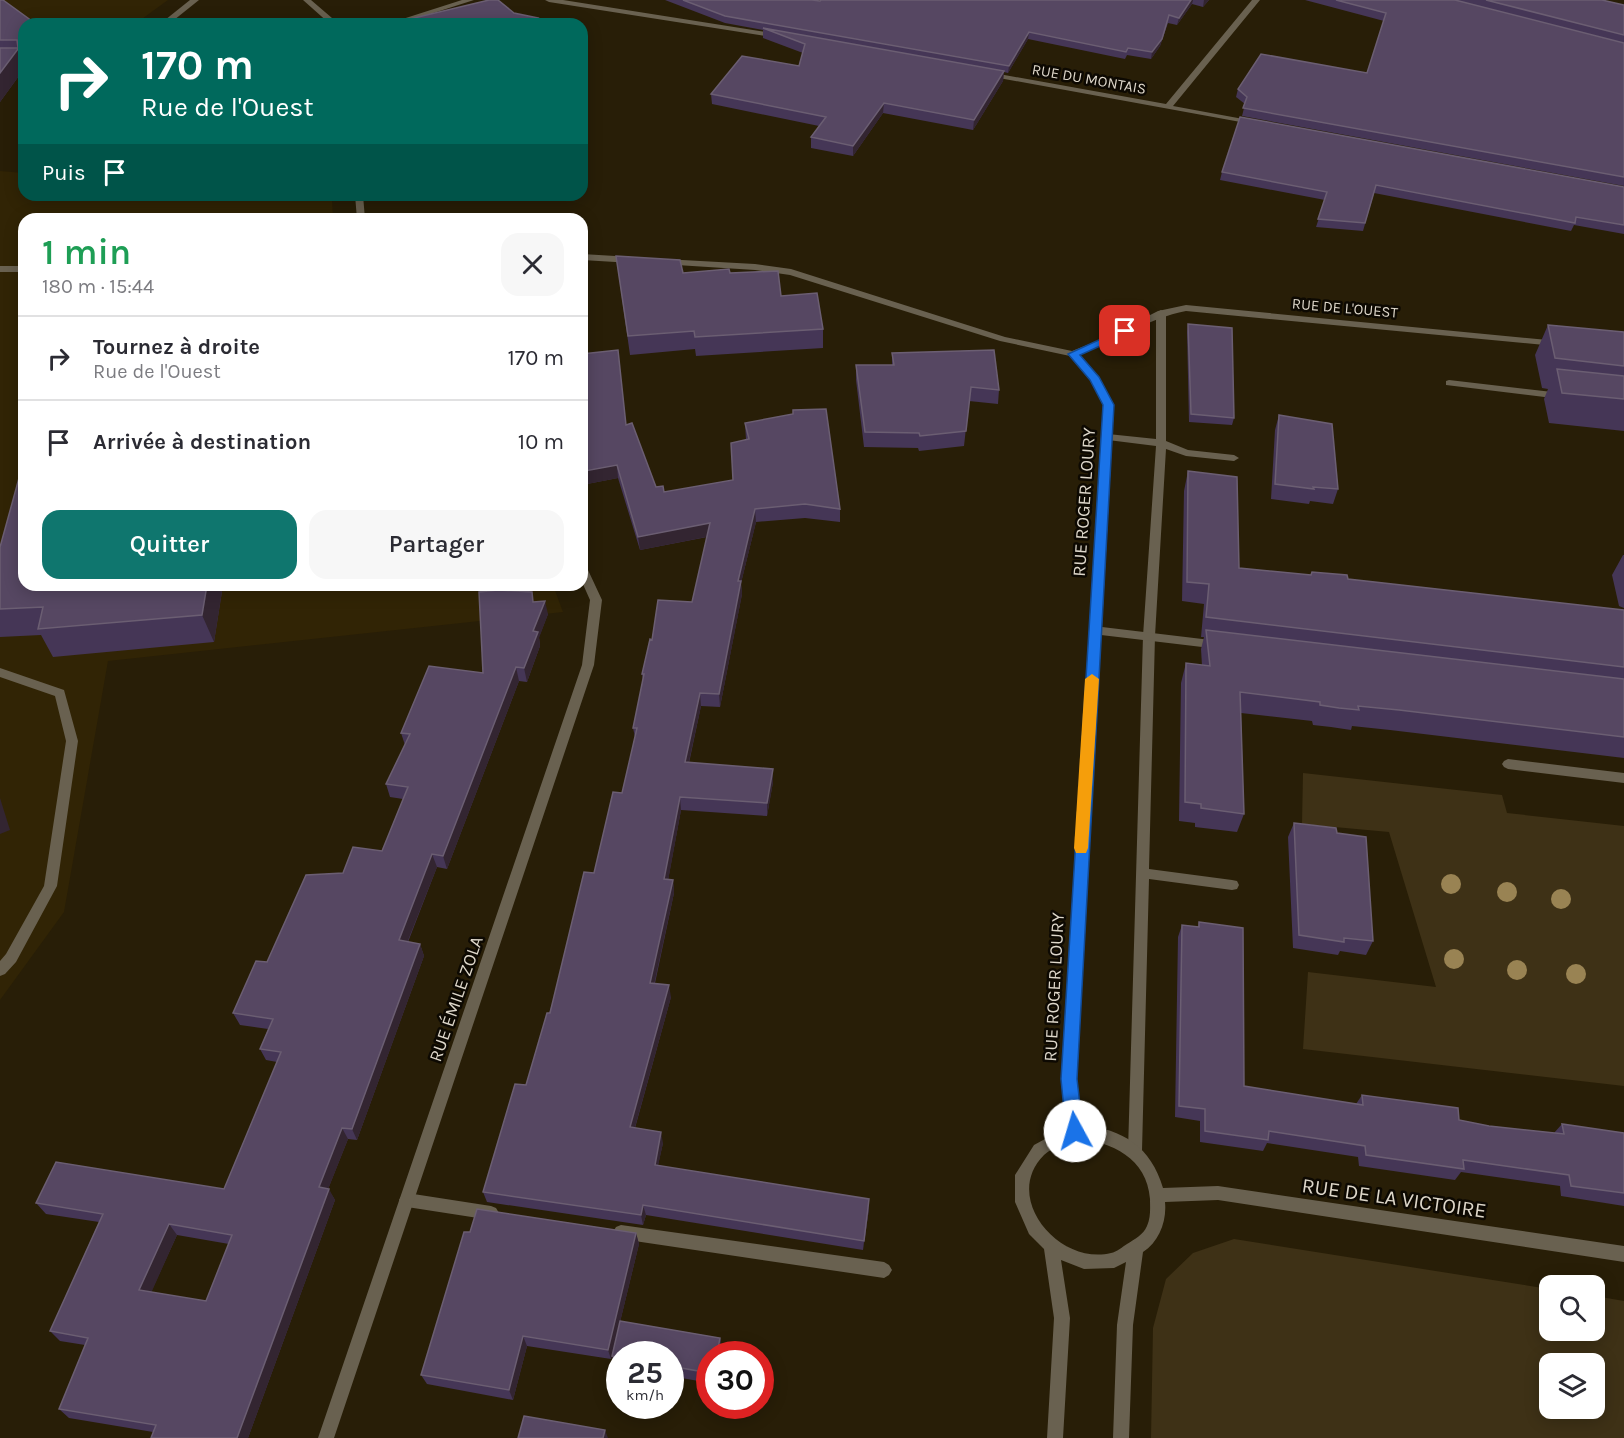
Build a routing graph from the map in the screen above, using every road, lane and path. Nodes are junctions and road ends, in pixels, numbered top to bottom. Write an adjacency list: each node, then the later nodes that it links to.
1 (195, 0): 6 (street)
2 (307, 0): 7 (street)
3 (470, 0): 8 (street)
4 (549, 0): 9 (street)
5 (1256, 0): 11 (street)
6 (172, 18)
7 (328, 18)
8 (411, 18)
9 (793, 38)
10 (980, 73): 11 (street, RUE DU MONTAIS)
11 (1168, 107): 12 (street, RUE DU MONTAIS)
12 (1261, 124)
13 (588, 257): 14 (street)
14 (640, 260)
15 (651, 261): 20 (street)
16 (18, 268): 17 (street)
17 (0, 269)
18 (1161, 313): 19 (street, RUE DE L'OUEST); 20 (street, RUE DE L'OUEST); 24 (street)
19 (1567, 344)
20 (1073, 354): 23 (street, RUE ROGER LOURY)
21 (1449, 383): 22 (street)
22 (1577, 398)
23 (1108, 437): 24 (street); 27 (street, RUE ROGER LOURY)
24 (1161, 443): 25 (street); 28 (street)
25 (1234, 458)
26 (588, 583): 39 (street, RUE ÉMILE ZOLA)
27 (1095, 630): 28 (street); 36 (street, RUE ROGER LOURY)
28 (1149, 636): 29 (street); 33 (street)
29 (1231, 646)
30 (0, 672): 35 (street)
31 (1508, 764): 32 (street)
32 (1624, 778)
33 (1142, 873): 34 (street); 37 (street)
34 (1232, 885)
35 (0, 970)
36 (1075, 1131): 37 (street); 42 (street)
37 (1135, 1151): 38 (street)
38 (1158, 1195): 43 (street); 44 (street, RUE DE LA VICTOIRE)
39 (407, 1200): 40 (street); 46 (street, RUE ÉMILE ZOLA)
40 (512, 1216)
41 (605, 1229): 45 (street)
42 (1052, 1248): 43 (street); 47 (street)
43 (1135, 1251): 48 (street)
44 (1624, 1254)
45 (884, 1270)
46 (326, 1438)
47 (1055, 1438)
48 (1121, 1438)

